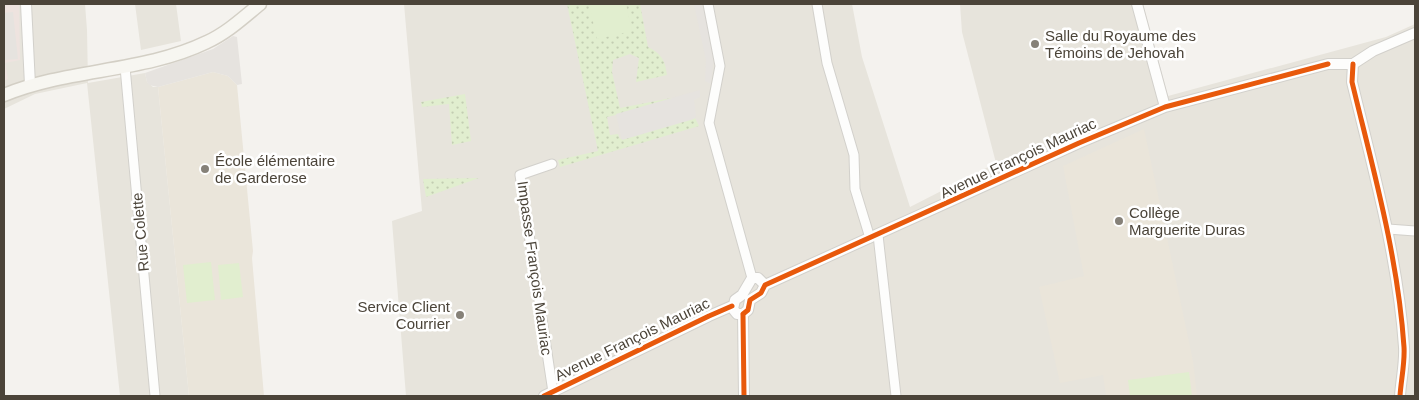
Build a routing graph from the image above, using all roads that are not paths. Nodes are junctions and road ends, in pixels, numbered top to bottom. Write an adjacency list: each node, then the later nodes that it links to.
1 (26, 4): 9 (street)
2 (260, 4): 8 (main road)
3 (708, 4): 16 (street)
4 (817, 4): 15 (street)
5 (1137, 4): 11 (street)
6 (1415, 33): 7 (street)
7 (1353, 64): 11 (street, Avenue François Mauriac); 13 (street)
8 (125, 67): 9 (main road); 21 (street, Rue Colette)
9 (30, 85): 10 (main road)
10 (4, 95)
11 (1164, 107): 15 (street, Avenue François Mauriac)
12 (552, 164): 20 (street, Impasse François Mauriac)
13 (1388, 229): 14 (street); 24 (street)
14 (1415, 231)
15 (874, 237): 17 (street, Avenue François Mauriac); 23 (street)
16 (752, 278): 17 (street); 18 (street, Avenue François Mauriac)
17 (765, 285): 19 (street, Avenue François Mauriac)
18 (732, 306): 19 (street, Avenue François Mauriac); 20 (street, Avenue François Mauriac)
19 (743, 314): 22 (street)
20 (548, 394)
21 (155, 396)
22 (744, 396)
23 (896, 396)
24 (1400, 396)

